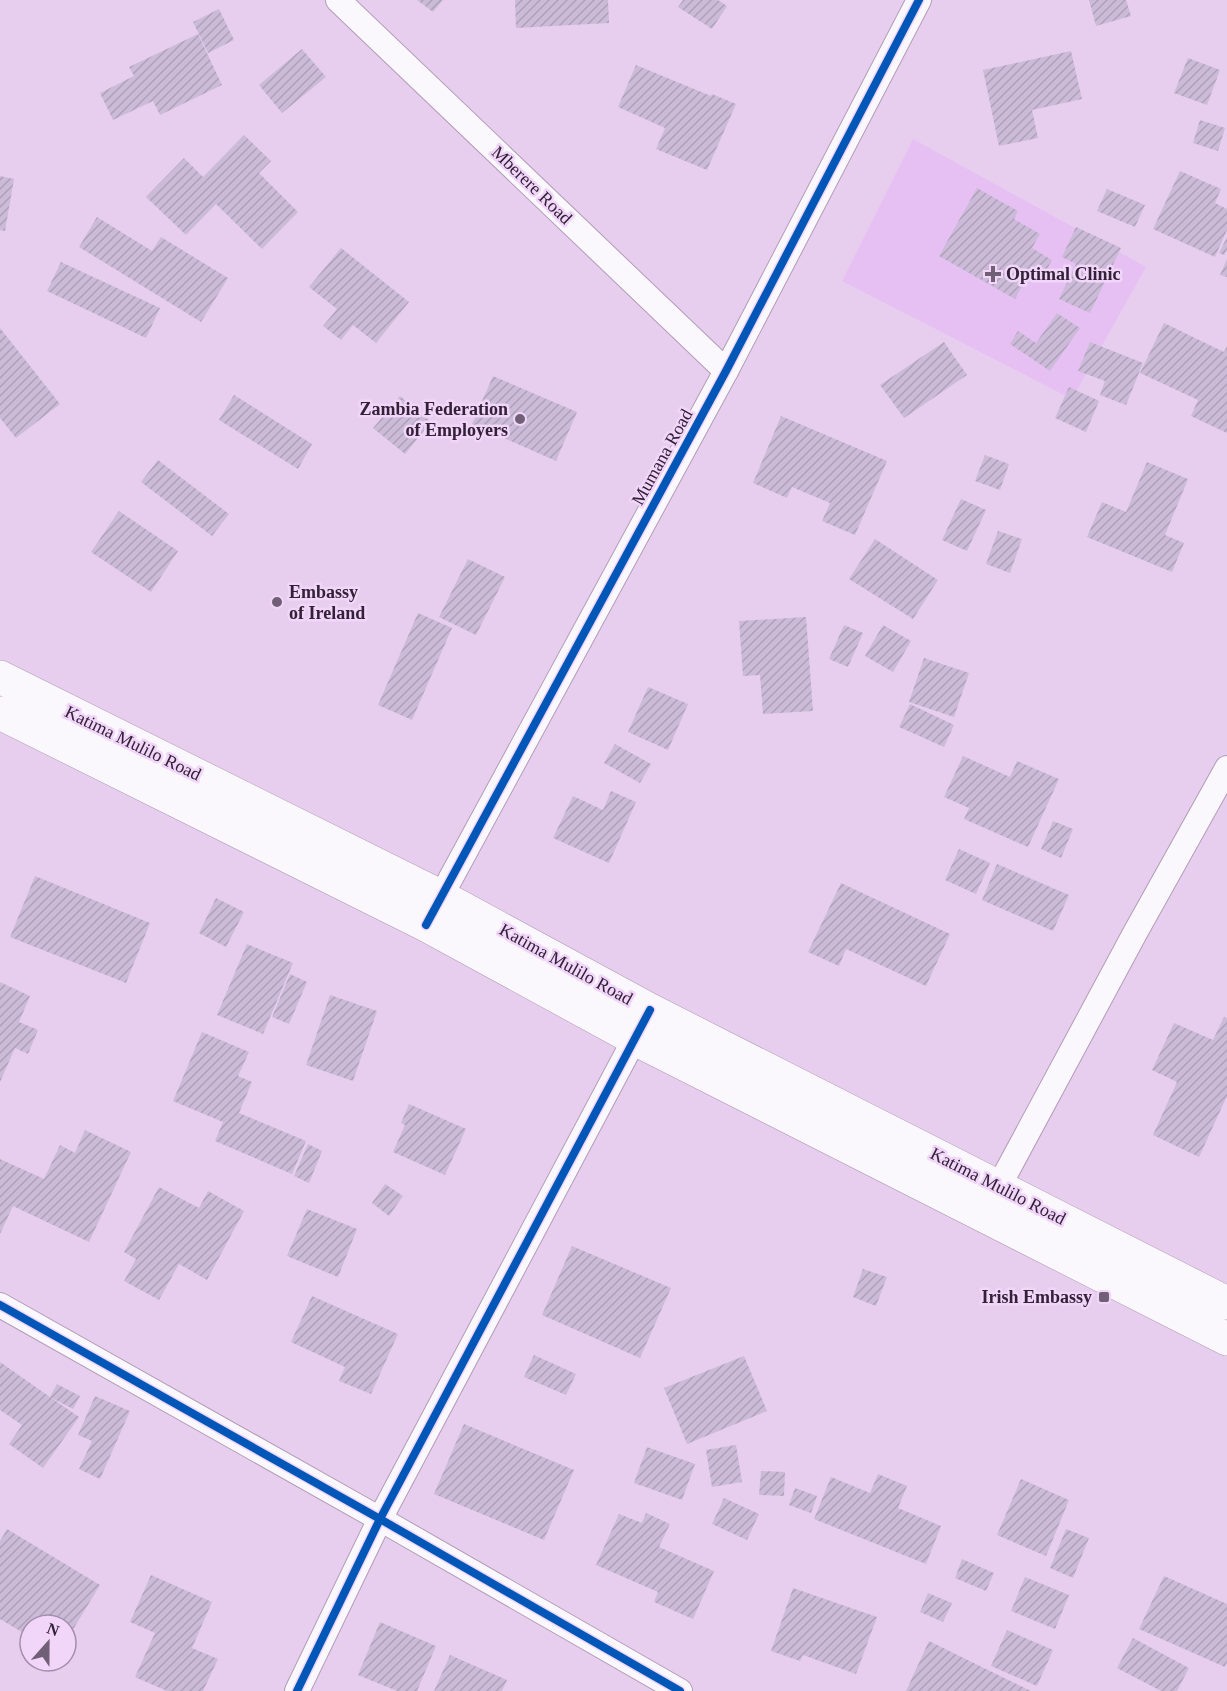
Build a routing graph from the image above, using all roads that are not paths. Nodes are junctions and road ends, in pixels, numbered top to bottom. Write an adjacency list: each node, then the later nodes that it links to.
1 (338, 0): 3 (street, Mberere Road)
2 (919, 0): 3 (street, Mumana Road)
3 (726, 371): 7 (street, Mumana Road)
4 (0, 677): 7 (main road, Katima Mulilo Road)
5 (0, 713): 8 (main road, Katima Mulilo Road)
6 (1227, 768): 11 (street)
7 (440, 896): 8 (street, Mumana Road); 9 (main road, Katima Mulilo Road)
8 (426, 925): 10 (main road, Katima Mulilo Road)
9 (650, 1010): 10 (street); 11 (main road, Katima Mulilo Road)
10 (635, 1039): 12 (main road, Katima Mulilo Road); 16 (street)
11 (999, 1185): 12 (street); 13 (main road, Katima Mulilo Road)
12 (984, 1215): 15 (main road, Katima Mulilo Road)
13 (1227, 1303)
14 (0, 1305): 16 (street)
15 (1227, 1339)
16 (380, 1519): 17 (street); 18 (street)
17 (297, 1691)
18 (680, 1691)

